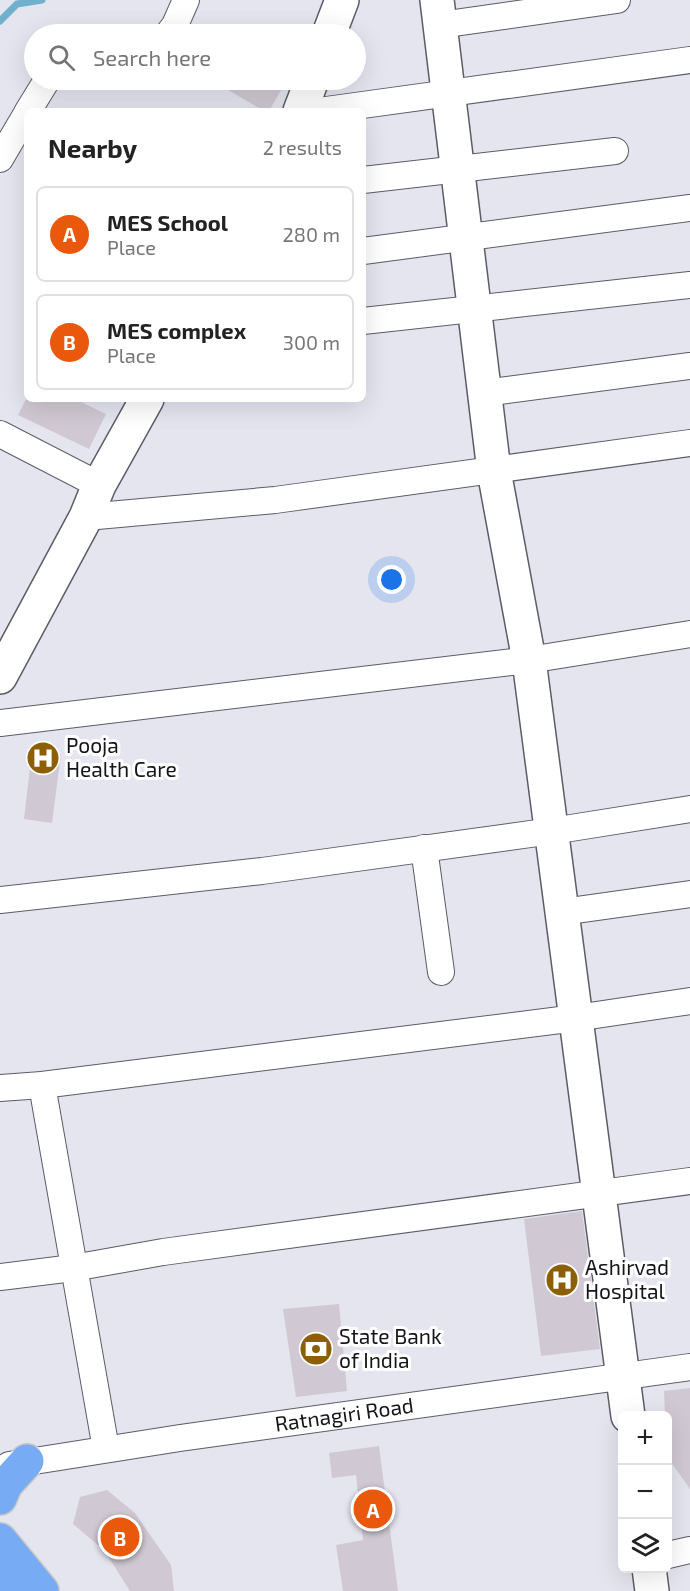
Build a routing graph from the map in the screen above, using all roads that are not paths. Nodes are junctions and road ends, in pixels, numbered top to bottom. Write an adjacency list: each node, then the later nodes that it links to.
1 (186, 0): 4 (street)
2 (617, 0): 3 (street)
3 (438, 12): 8 (street)
4 (175, 24)
5 (690, 60): 8 (street)
6 (41, 90): 9 (street)
7 (308, 90): 10 (street)
8 (448, 93): 11 (street); 15 (street)
9 (30, 108)
10 (301, 108)
11 (340, 108)
12 (24, 119): 14 (street)
13 (615, 151): 15 (street)
14 (0, 159)
15 (457, 170): 16 (street); 18 (street)
16 (366, 180)
17 (690, 208): 18 (street)
18 (465, 239): 19 (street); 21 (street)
19 (366, 251)
20 (690, 285): 21 (street)
21 (474, 308): 22 (street); 24 (street)
22 (366, 321)
23 (690, 366): 24 (street)
24 (484, 393): 28 (street)
25 (145, 402): 29 (street)
26 (0, 434): 29 (street)
27 (690, 444): 28 (street)
28 (494, 471): 30 (street); 32 (street)
29 (99, 485): 30 (street)
30 (86, 517): 33 (street)
31 (690, 634): 32 (street)
32 (529, 660): 34 (street); 36 (street)
33 (0, 677)
34 (0, 723)
35 (690, 809): 36 (street)
36 (552, 831): 37 (street); 40 (street)
37 (424, 848): 39 (street); 41 (street)
38 (690, 894): 40 (street)
39 (0, 900)
40 (562, 912): 43 (street)
41 (441, 972)
42 (690, 1001): 43 (street)
43 (576, 1018): 44 (street); 47 (street)
44 (42, 1085): 45 (street); 48 (street)
45 (0, 1088)
46 (690, 1181): 47 (street)
47 (599, 1193): 48 (street); 51 (street)
48 (73, 1268): 49 (street); 53 (street)
49 (0, 1277)
50 (690, 1366): 51 (street, Ratnagiri Road)
51 (623, 1375): 52 (street); 53 (street, Ratnagiri Road)
52 (627, 1411)
53 (106, 1449): 54 (street, Ratnagiri Road)
54 (13, 1464): 55 (highway)
55 (0, 1498)
56 (2, 1536): 62 (highway)
57 (690, 1550): 58 (street)
58 (672, 1553)
59 (650, 1573): 63 (street)
60 (0, 1581): 61 (highway)
61 (8, 1591)
62 (42, 1591)
63 (652, 1591)

